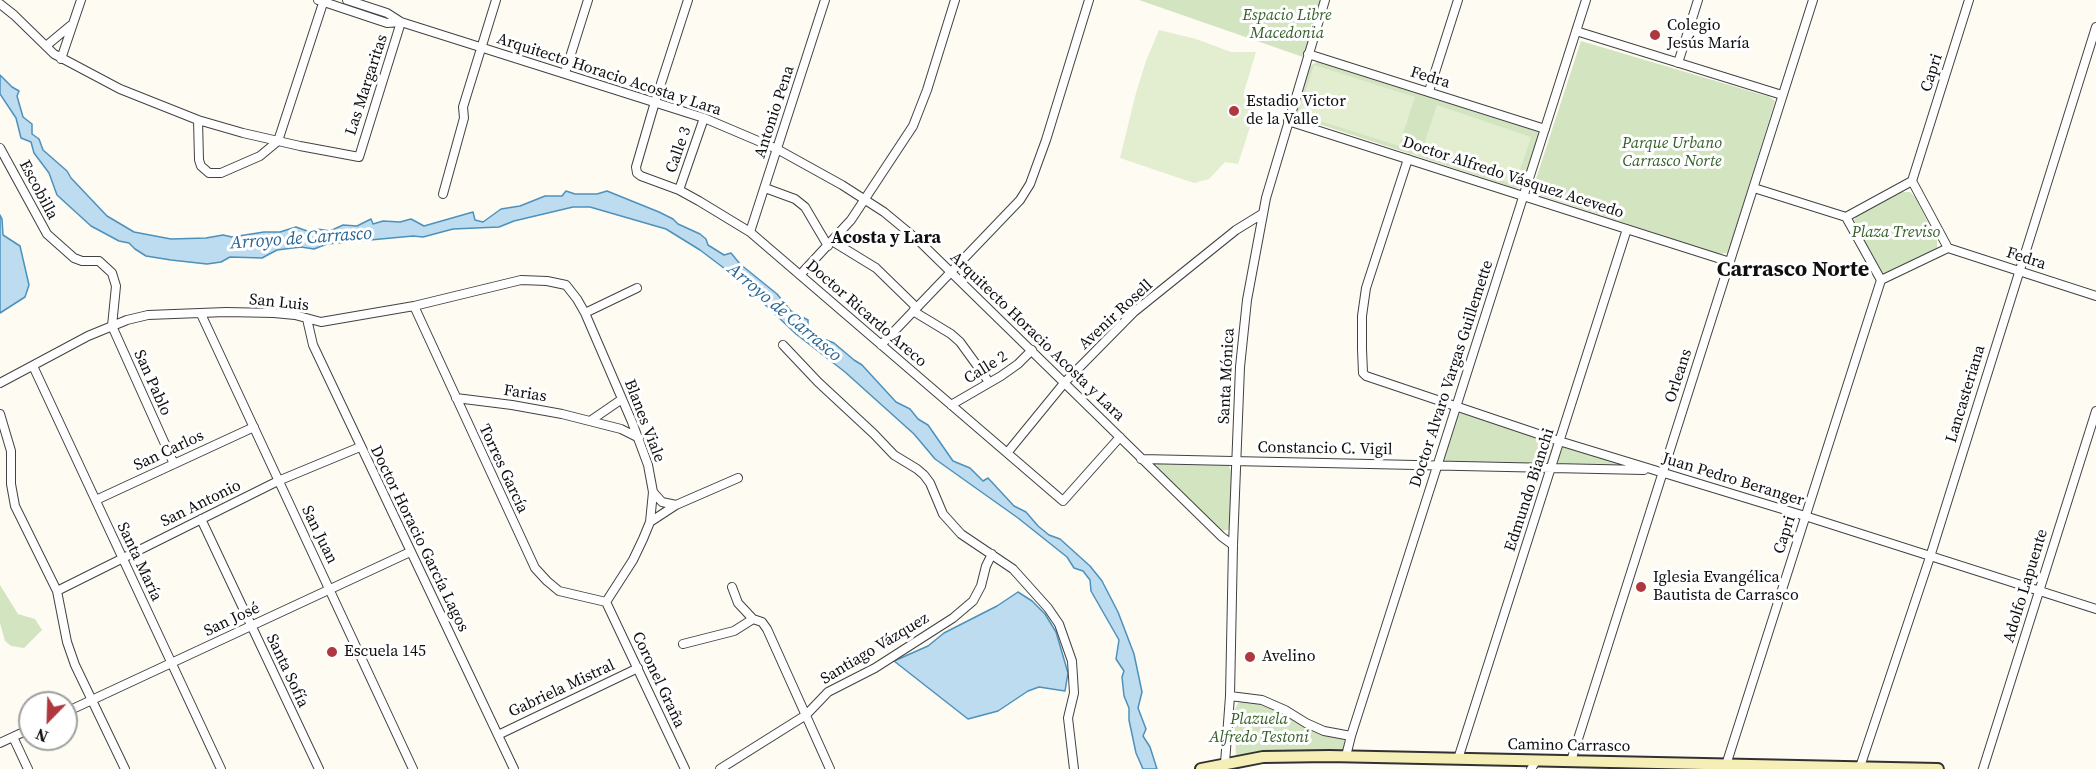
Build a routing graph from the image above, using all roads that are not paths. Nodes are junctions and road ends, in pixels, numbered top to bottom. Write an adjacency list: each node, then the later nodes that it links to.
1 (81, 0): 18 (street)
2 (347, 0): 17 (street, Arquitecto Horacio Acosta y Lara)
3 (496, 0): 22 (street)
4 (588, 0): 26 (street)
5 (688, 0): 29 (street)
6 (825, 0): 36 (street, Antonio Pena)
7 (956, 0): 44 (street)
8 (1089, 0): 52 (street)
9 (1325, 0): 23 (street, Santa Mónica)
10 (1458, 0): 27 (street)
11 (1586, 0): 20 (street, Doctor Alvaro Vargas Guillemette)
12 (1698, 0): 25 (street)
13 (1813, 0): 28 (street, Orleans)
14 (1970, 0): 38 (street, Capri)
15 (322, 1): 17 (street, Arquitecto Horacio Acosta y Lara); 34 (street)
16 (0, 4): 21 (street)
17 (401, 22): 22 (street, Arquitecto Horacio Acosta y Lara); 34 (street, Las Margaritas)
18 (71, 25): 21 (street); 24 (street)
19 (2096, 27): 53 (street, Lancasteriana)
20 (1576, 31): 25 (street); 33 (street, Doctor Alvaro Vargas Guillemette)
21 (46, 46): 24 (street)
22 (481, 47): 26 (street, Arquitecto Horacio Acosta y Lara); 42 (street)
23 (1308, 54): 27 (street, Fedra); 32 (street, Santa Mónica)
24 (61, 59): 31 (street)
25 (1678, 63): 28 (street)
26 (565, 74): 29 (street, Arquitecto Horacio Acosta y Lara)
27 (1429, 91): 33 (street, Fedra)
28 (1782, 95): 40 (street, Orleans)
29 (655, 102): 30 (street, Arquitecto Horacio Acosta y Lara); 41 (street, Doctor Ricardo Areco)
30 (704, 118): 36 (street, Arquitecto Horacio Acosta y Lara); 41 (street, Calle 3)
31 (198, 120): 34 (street); 34 (street)
32 (1288, 121): 37 (street, Doctor Alfredo Vásquez Acevedo); 45 (street, Santa Mónica)
33 (1545, 129): 43 (street, Doctor Alvaro Vargas Guillemette)
34 (278, 141)
35 (0, 148): 61 (street, Escobilla)
36 (777, 149): 39 (street, Antonio Pena); 44 (street, Arquitecto Horacio Acosta y Lara)
37 (1408, 159): 43 (street, Doctor Alfredo Vásquez Acevedo); 76 (street, Juan Pedro Beranger)
38 (1912, 181): 46 (street); 50 (street)
39 (765, 188): 48 (street, Antonio Pena); 49 (street)
40 (1754, 188): 46 (street); 51 (street, Orleans)
41 (679, 190): 48 (street, Doctor Ricardo Areco)
42 (443, 194)
43 (1524, 196): 47 (street, Doctor Alfredo Vásquez Acevedo); 76 (street, Doctor Alvaro Vargas Guillemette)
44 (866, 200): 49 (street); 52 (street, Arquitecto Horacio Acosta y Lara)
45 (1262, 214): 71 (street, Avenir Rosell); 87 (street, Santa Mónica)
46 (1846, 217): 55 (street)
47 (1627, 229): 51 (street, Doctor Alfredo Vásquez Acevedo); 83 (street, Edmundo Bianchi)
48 (750, 232): 54 (street, Doctor Ricardo Areco)
49 (830, 243): 54 (street); 60 (street)
50 (1948, 248): 53 (street, Fedra); 55 (street)
51 (1730, 262): 92 (street, Orleans)
52 (950, 270): 60 (street); 68 (street, Arquitecto Horacio Acosta y Lara)
53 (2018, 271): 58 (street, Fedra); 104 (street, Lancasteriana)
54 (800, 275): 67 (street, Doctor Ricardo Areco)
55 (1881, 280): 98 (street, Capri)
56 (566, 285): 59 (street, San Luis); 62 (street, Blanes Viale)
57 (637, 288): 62 (street)
58 (2096, 296)
59 (414, 306): 64 (street, San Luis); 73 (street, Torres García)
60 (914, 309): 67 (street); 70 (street)
61 (113, 312): 65 (street, San Pablo)
62 (585, 313): 74 (street, Blanes Viale)
63 (201, 314): 64 (street, San Luis); 65 (street, San Luis); 80 (street, San Juan)
64 (307, 319): 84 (street, Doctor Horacio García Lagos)
65 (112, 326): 69 (street, San Luis); 88 (street, San Pablo)
66 (783, 345): 103 (street)
67 (881, 345): 75 (street, Doctor Ricardo Areco)
68 (1032, 350): 70 (street, Calle 2); 71 (street, Arquitecto Horacio Acosta y Lara)
69 (33, 366): 72 (street, San Luis); 96 (street, Santa María)
70 (988, 382): 75 (street, Calle 2)
71 (1065, 382): 81 (street, Arquitecto Horacio Acosta y Lara); 85 (street, Avenir Rosell)
72 (0, 383)
73 (456, 398): 79 (street, Farias); 110 (street, Torres García)
74 (622, 399): 79 (street); 82 (street, Blanes Viale)
75 (951, 405): 85 (street, Doctor Ricardo Areco)
76 (1456, 406): 83 (street, Juan Pedro Beranger); 89 (street, Doctor Alvaro Vargas Guillemette)
77 (2096, 411): 109 (street, Adolfo Lapuente)
78 (0, 414): 108 (street)
79 (590, 421): 82 (street, Farias)
80 (254, 427): 88 (street, San Carlos); 94 (street, San Juan)
81 (1120, 437): 85 (street, Doctor Ricardo Areco); 86 (street, Arquitecto Horacio Acosta y Lara)
82 (639, 438): 95 (street, Blanes Viale)
83 (1560, 441): 90 (street, Edmundo Bianchi); 91 (street, Juan Pedro Beranger)
84 (360, 447): 94 (street, San Antonio); 102 (street, Doctor Horacio García Lagos)
85 (1007, 453)
86 (1141, 459): 87 (street, Constancio C. Vigil); 101 (street, Arquitecto Horacio Acosta y Lara)
87 (1237, 460): 89 (street, Constancio C. Vigil); 101 (street, Santa Mónica)
88 (174, 464): 96 (street, San Carlos)
89 (1437, 464): 90 (street, Constancio C. Vigil); 123 (street, Doctor Alvaro Vargas Guillemette)
90 (1551, 468): 91 (street, Constancio C. Vigil); 127 (street, Edmundo Bianchi)
91 (1653, 470): 92 (street, Juan Pedro Beranger)
92 (1662, 472): 98 (street, Juan Pedro Beranger); 128 (street, Orleans)
93 (738, 478): 97 (street)
94 (279, 481): 99 (street, San Antonio); 107 (street, San Juan)
95 (653, 492): 97 (street); 100 (street, Blanes Viale)
96 (96, 500): 105 (street, Santa María)
97 (676, 505): 100 (street)
98 (1805, 516): 104 (street, Juan Pedro Beranger); 131 (street, Capri)
99 (201, 519): 105 (street, San Antonio); 113 (street, Santa Sofía)
100 (650, 522): 110 (street, Blanes Viale)
101 (1233, 545): 117 (street, Santa Mónica)
102 (410, 552): 107 (street, San José); 122 (street, Doctor Horacio García Lagos)
103 (992, 554): 120 (street, Santiago Vázquez); 142 (street)
104 (1930, 557): 109 (street, Juan Pedro Beranger); 132 (street, Lancasteriana)
105 (123, 558): 108 (street, San Antonio); 115 (street, Santa María)
106 (732, 587): 112 (street)
107 (330, 589): 113 (street, San José); 137 (street, San Juan)
108 (57, 591): 118 (street)
109 (2038, 591): 111 (street, Juan Pedro Beranger); 146 (street, Adolfo Lapuente)
110 (606, 602): 116 (street, Coronel Graña)
111 (2096, 609)
112 (753, 619): 114 (street); 120 (street)
113 (251, 626): 115 (street, San José); 136 (street, Santa Sofía)
114 (683, 644)
115 (172, 663): 118 (street, San José); 135 (street, Santa María)
116 (638, 669): 122 (street, Gabriela Mistral); 139 (street, Coronel Graña)
117 (1230, 696): 123 (street); 129 (street, Santa Mónica)
118 (93, 700): 119 (street, San José); 134 (street)
119 (78, 707)
120 (806, 715): 140 (street, Santiago Vázquez); 141 (street)
121 (18, 735): 124 (street)
122 (498, 735): 138 (street, Doctor Horacio García Lagos)
123 (1351, 736): 126 (street, Doctor Alvaro Vargas Guillemette)
124 (13, 737): 125 (street); 133 (street)
125 (0, 743)
126 (1346, 756): 127 (main road, Camino Carrasco); 129 (main road, Camino Carrasco)
127 (1458, 759): 130 (main road, Camino Carrasco)
128 (1571, 761): 130 (main road, Camino Carrasco); 131 (main road, Camino Carrasco)
129 (1225, 763): 143 (main road, Camino Carrasco)
130 (1533, 765)
131 (1726, 765): 132 (main road, Camino Carrasco)
132 (1860, 767): 144 (main road, Camino Carrasco)
133 (28, 769)
134 (125, 769)
135 (221, 769)
136 (319, 769)
137 (413, 769)
138 (514, 769)
139 (685, 769)
140 (720, 769)
141 (830, 769)
142 (1074, 769)
143 (1201, 769)
144 (1911, 769): 145 (main road, Camino Carrasco)
145 (1938, 769)
146 (1983, 769)

